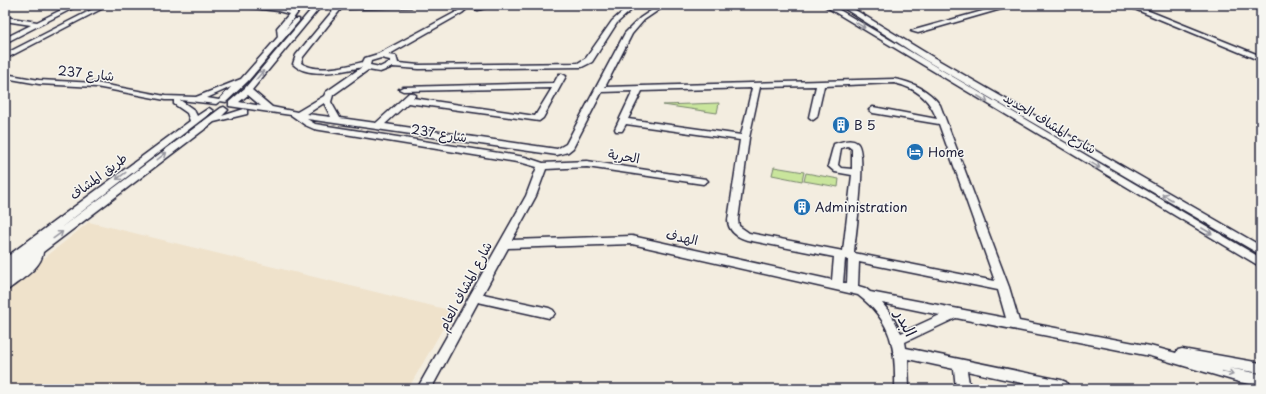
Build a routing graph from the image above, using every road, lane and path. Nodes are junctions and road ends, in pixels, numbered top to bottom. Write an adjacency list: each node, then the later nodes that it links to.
1 (76, 5): 30 (street)
2 (106, 5): 35 (street)
3 (246, 5): 25 (street)
4 (300, 5): 25 (street); 28 (street)
5 (310, 5): 32 (street)
6 (327, 5): 20 (street); 23 (street, طريق المشاف)
7 (411, 5): 20 (street)
8 (468, 5): 24 (street); 34 (street)
9 (492, 5): 24 (street)
10 (508, 5): 11 (street)
11 (543, 5)
12 (646, 5): 13 (street)
13 (663, 5): 27 (street)
14 (826, 5): 78 (street, شارع المشاف الجديد, one-way to 78)
15 (842, 5): 76 (street, شارع المشاف الجديد, one-way to 15)
16 (978, 5): 26 (street)
17 (1012, 5): 26 (street)
18 (1128, 5): 36 (street)
19 (1255, 5): 22 (highway)
20 (340, 6): 23 (street); 38 (street)
21 (633, 6): 27 (street); 37 (street)
22 (1261, 7)
23 (320, 8): 47 (street, طريق المشاف, one-way to 23)
24 (478, 8): 37 (street)
25 (279, 9): 28 (street)
26 (990, 11): 31 (street)
27 (651, 12): 48 (street)
28 (293, 13): 32 (street)
29 (5, 19): 30 (street)
30 (38, 24): 33 (street)
31 (915, 31)
32 (282, 38): 41 (street)
33 (5, 41)
34 (381, 56): 37 (street); 38 (street)
35 (5, 58)
36 (1261, 59)
37 (394, 62): 38 (street)
38 (366, 65): 51 (street)
39 (5, 76): 50 (street, شارع 237)
40 (562, 76): 42 (street)
41 (245, 79): 52 (street); 54 (street)
42 (557, 85): 45 (street); 53 (street)
43 (820, 85): 44 (street); 62 (street); 64 (street)
44 (756, 87): 49 (street); 68 (street)
45 (418, 88): 46 (street); 53 (street)
46 (403, 89)
47 (248, 90): 56 (street, طريق المشاف); 58 (street)
48 (598, 90): 49 (street); 69 (street)
49 (638, 90): 68 (street)
50 (164, 98): 52 (street, شارع 237); 55 (street, شارع 237)
51 (327, 98): 61 (street); 63 (street)
52 (195, 99): 54 (street, شارع 237)
53 (409, 100): 66 (street); 67 (street)
54 (220, 101): 56 (street, شارع 237); 57 (street, طريق المشاف)
55 (177, 102): 57 (street, شارع 237); 65 (street)
56 (229, 107): 57 (street, شارع 237); 58 (street, شارع 237); 60 (street, شارع 237); 65 (street, طريق المشاف)
57 (208, 109): 65 (street, طريق المشاف)
58 (275, 110): 61 (street, شارع 237)
59 (873, 110): 64 (street)
60 (244, 112): 61 (street, شارع 237); 65 (street)
61 (300, 117): 63 (street); 70 (street, شارع 237)
62 (813, 118)
63 (337, 120): 66 (street)
64 (942, 122): 84 (street)
65 (198, 124): 75 (street, طريق المشاف, one-way to 65); 79 (street, طريق المشاف, one-way to 79)
66 (378, 126): 67 (street)
67 (388, 127): 69 (street)
68 (745, 138): 77 (street)
69 (561, 151): 71 (street)
70 (542, 166): 71 (street, الحرية); 74 (street, شارع المشاف العام)
71 (554, 166): 73 (street, الحرية)
72 (857, 173): 77 (street)
73 (703, 181)
74 (504, 244): 81 (street, الهدف); 86 (street, شارع المشاف العام)
75 (38, 250): 80 (street, طريق المشاف); 82 (street, طريق المشاف)
76 (1261, 251)
77 (847, 256): 81 (street); 83 (street); 84 (street)
78 (1261, 263)
79 (5, 264)
80 (5, 275)
81 (837, 284): 83 (street, الهدف)
82 (5, 286)
83 (852, 288): 85 (street, البدر)
84 (1003, 288): 89 (street)
85 (869, 296): 88 (street); 90 (street, البدر)
86 (475, 297): 87 (street); 97 (street, شارع المشاف العام)
87 (550, 313)
88 (955, 313): 89 (street); 90 (street)
89 (1014, 324): 91 (street)
90 (900, 346): 92 (street); 98 (street, البدر)
91 (1150, 351): 93 (street); 94 (street, one-way to 94)
92 (960, 365): 95 (street); 99 (street)
93 (1261, 368)
94 (1261, 380)
95 (1029, 384): 96 (street)
96 (1061, 386)
97 (424, 389)
98 (902, 389)
99 (963, 389)

